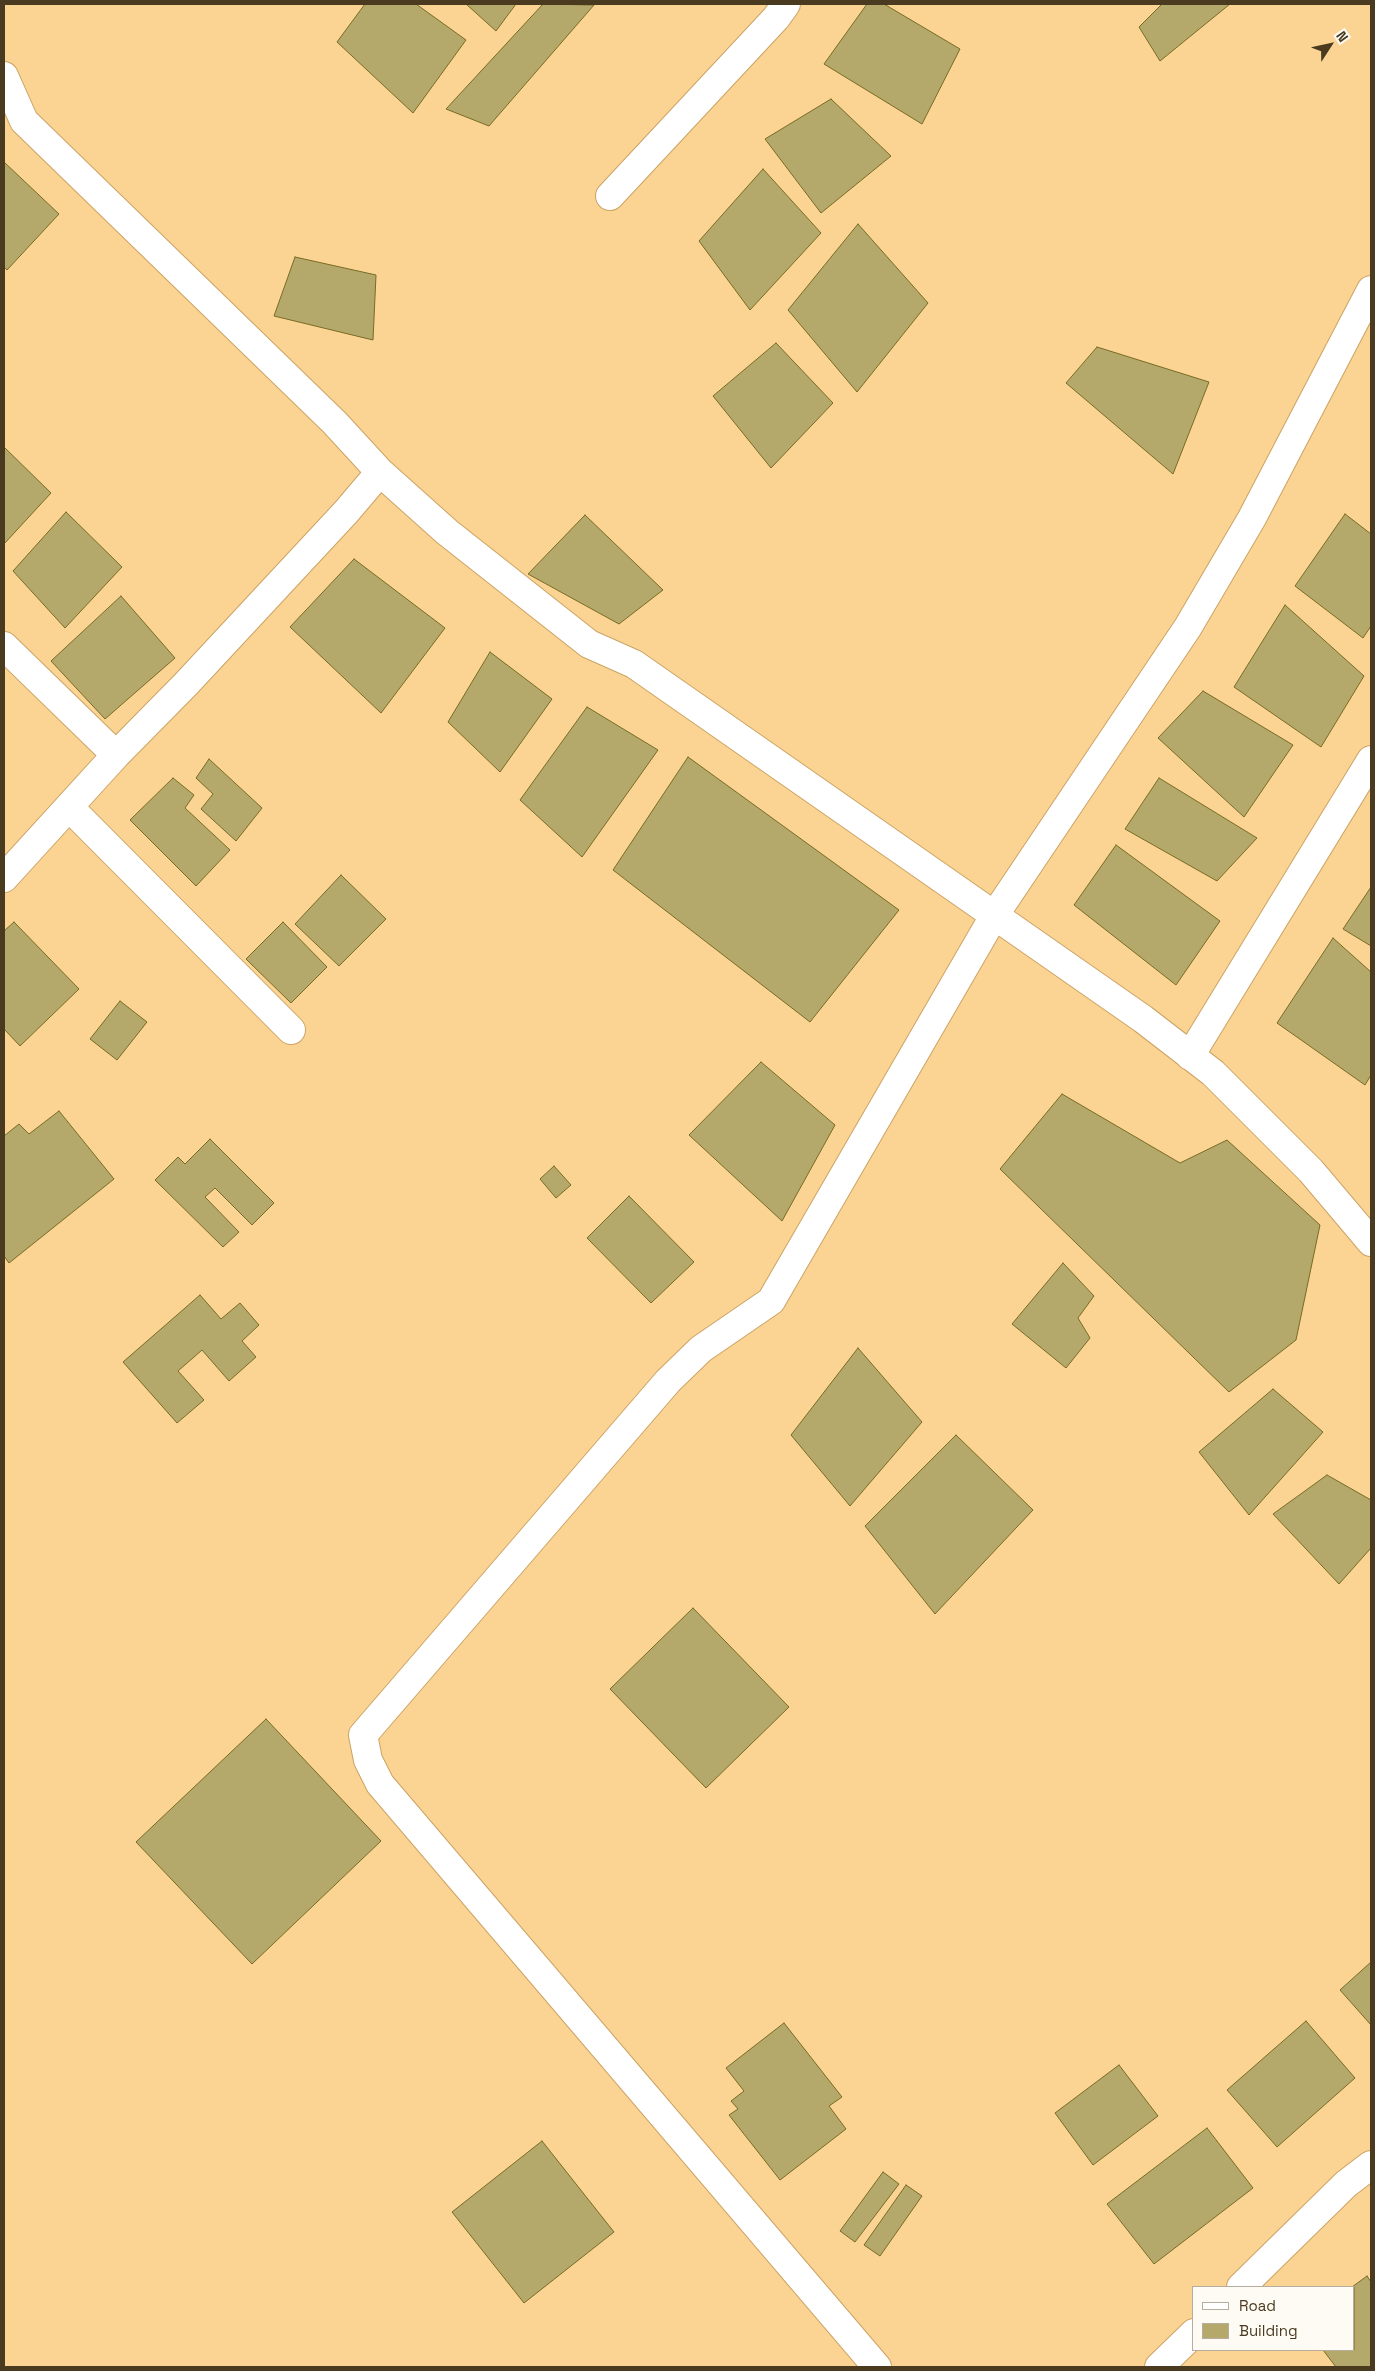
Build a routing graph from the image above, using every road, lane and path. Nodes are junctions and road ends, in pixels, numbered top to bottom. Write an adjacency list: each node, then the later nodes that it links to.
1 (786, 4): 3 (street)
2 (4, 76): 5 (street)
3 (610, 196)
4 (1371, 290): 11 (street)
5 (380, 472): 7 (street); 11 (street)
6 (4, 646): 7 (street)
7 (116, 755): 9 (street)
8 (1371, 760): 13 (street)
9 (69, 807): 10 (street); 12 (street)
10 (4, 878)
11 (994, 916): 13 (street); 18 (street)
12 (291, 1030)
13 (1190, 1056): 14 (street)
14 (1371, 1242)
15 (1371, 2165): 16 (street)
16 (1241, 2286)
17 (1192, 2335): 19 (street)
18 (877, 2367)
19 (1159, 2367)

